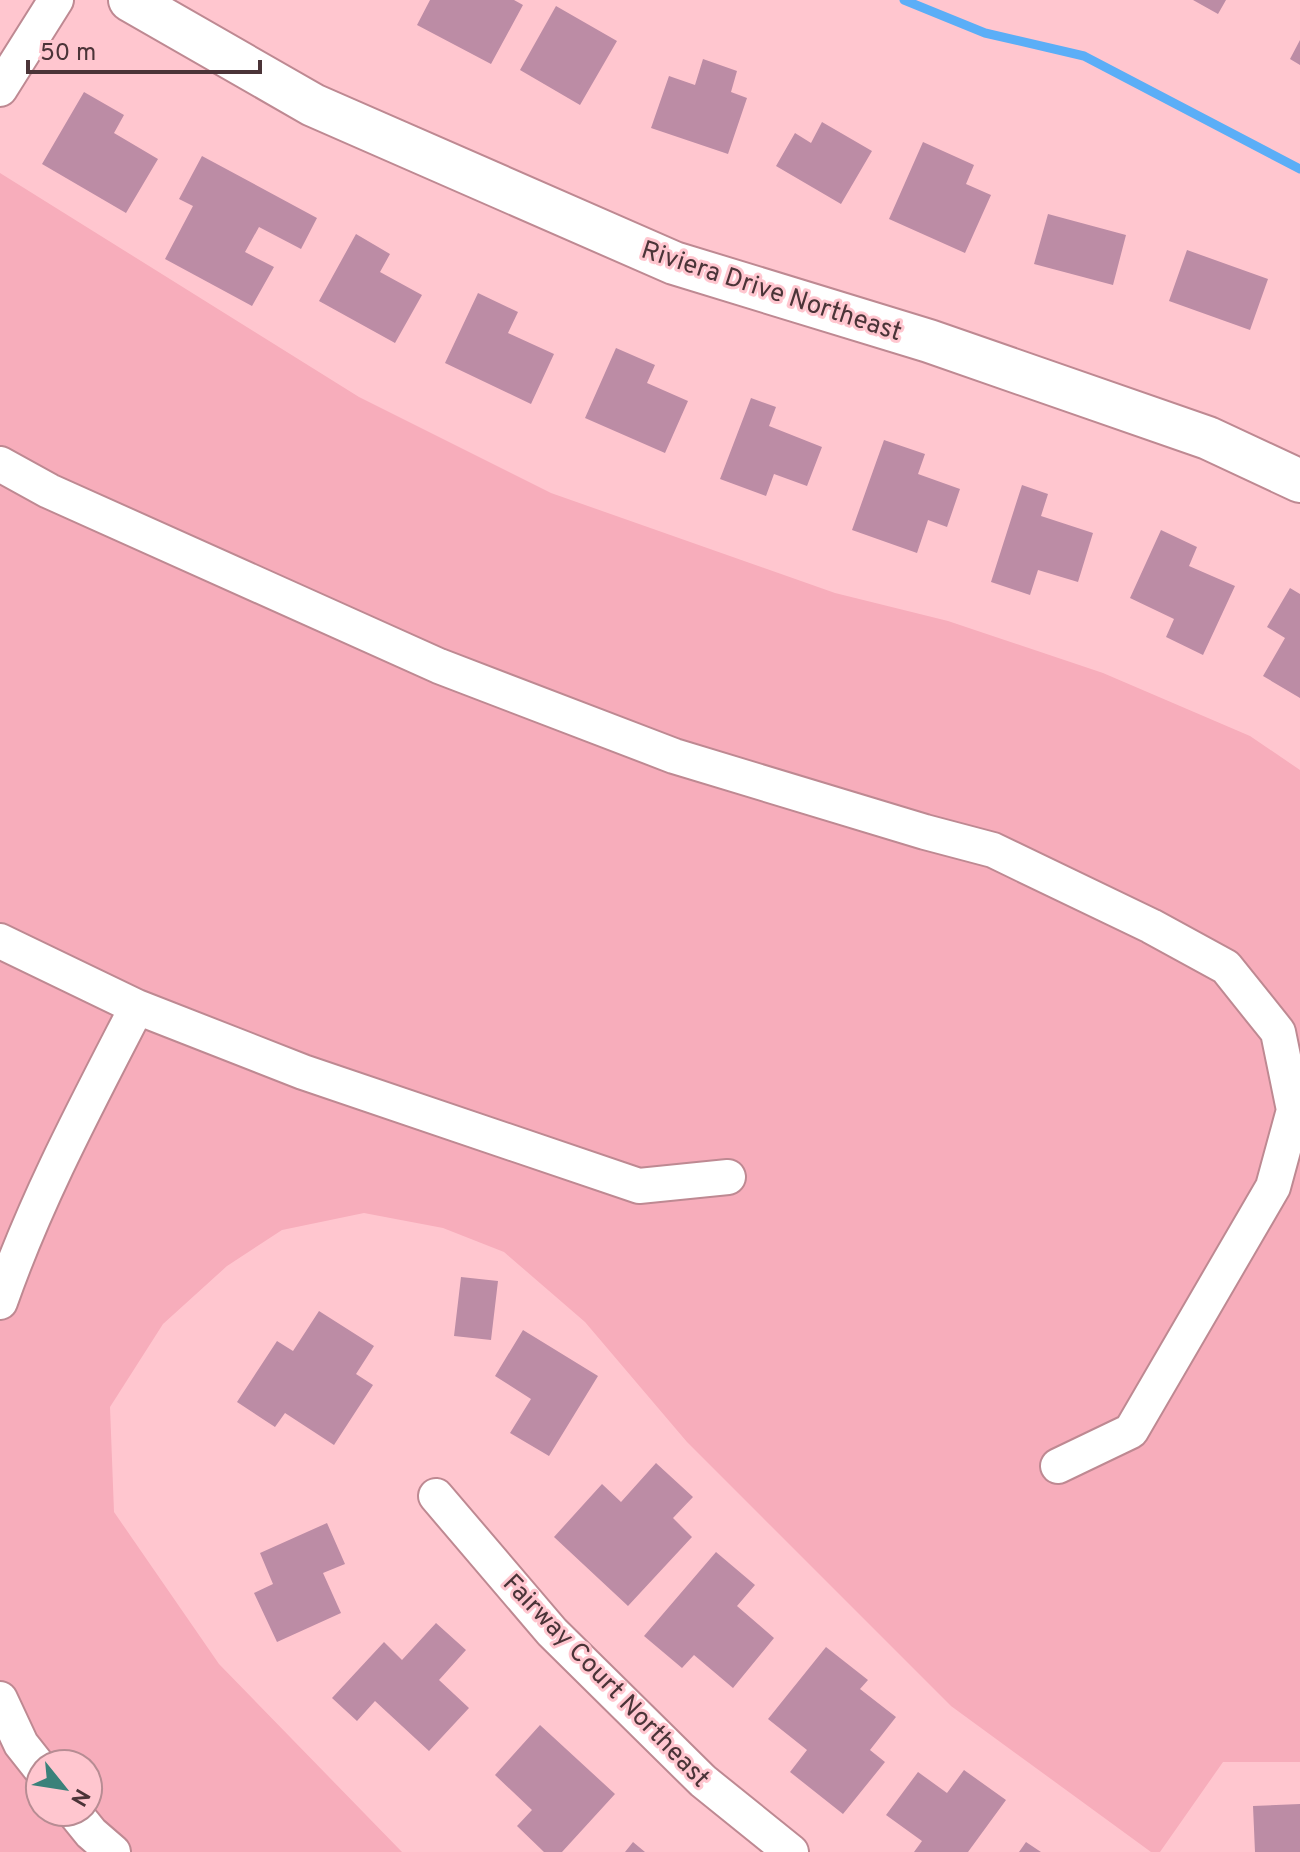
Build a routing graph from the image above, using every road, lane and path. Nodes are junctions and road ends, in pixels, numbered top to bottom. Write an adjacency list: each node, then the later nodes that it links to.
1 (56, 0): 3 (street)
2 (130, 0): 5 (street, Riviera Drive Northeast)
3 (0, 89)
4 (0, 464): 10 (street)
5 (1300, 481)
6 (0, 941): 7 (street)
7 (137, 1007): 8 (street); 9 (street)
8 (728, 1177)
9 (0, 1302)
10 (1058, 1466)
11 (436, 1496): 16 (street, Fairway Court Northeast)
12 (0, 1699): 13 (street)
13 (24, 1748)
14 (87, 1828): 15 (street)
15 (113, 1852)
16 (791, 1852)

